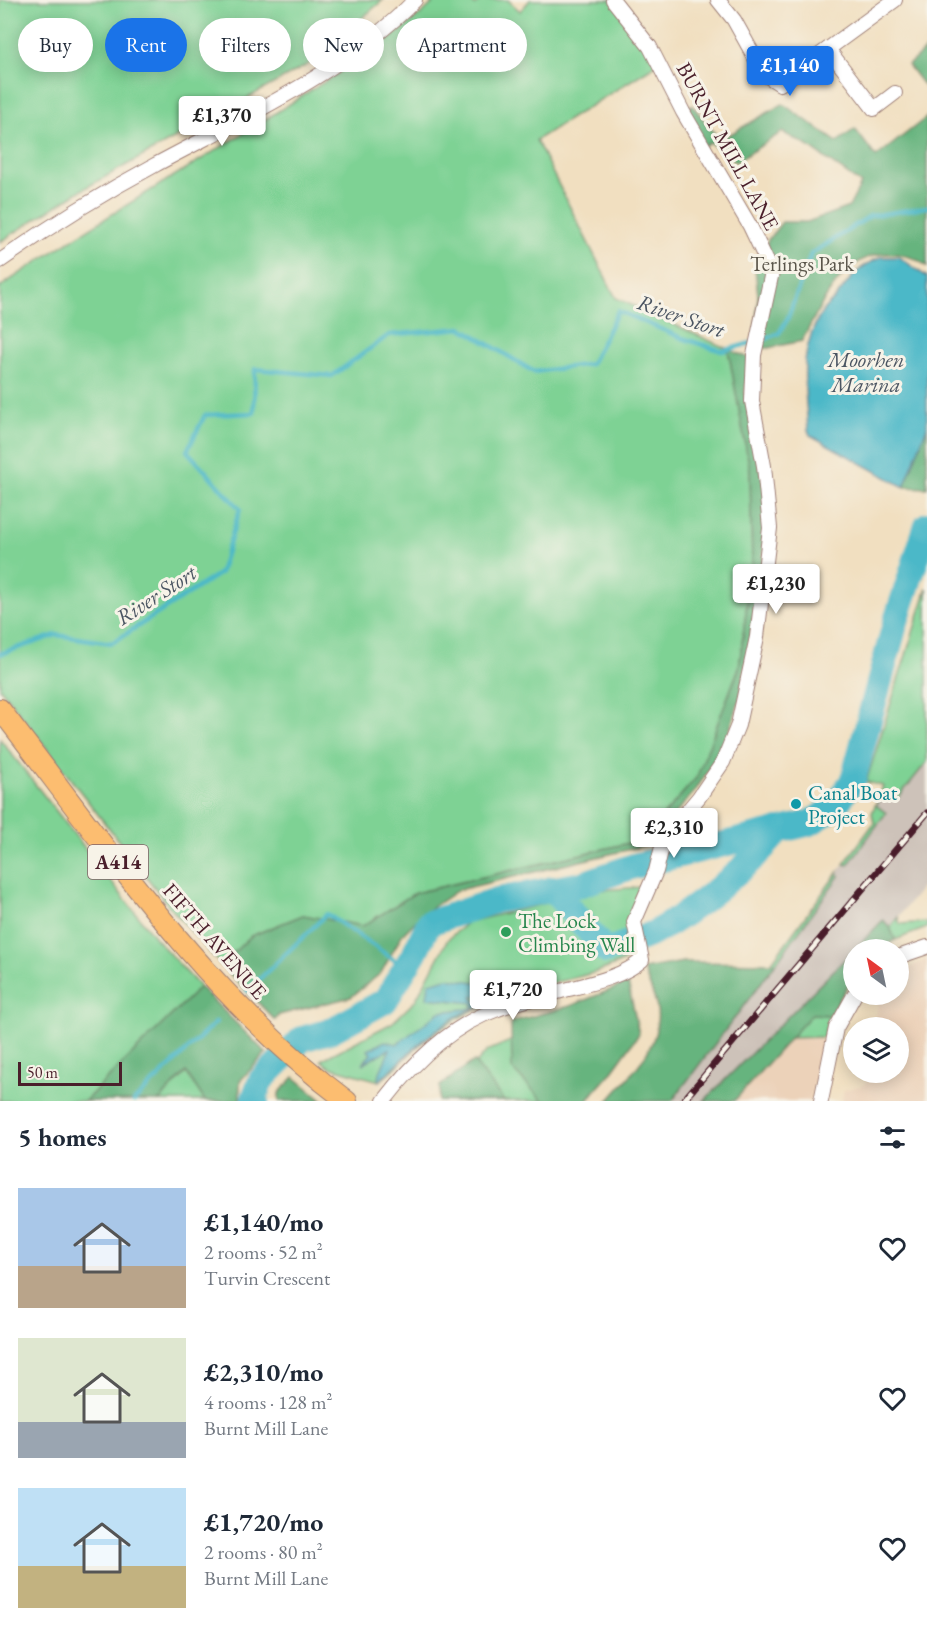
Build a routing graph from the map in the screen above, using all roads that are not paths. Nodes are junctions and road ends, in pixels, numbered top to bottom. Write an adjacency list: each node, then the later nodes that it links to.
1 (415, 0): 7 (street)
2 (613, 0): 13 (street, BURNT MILL LANE)
3 (718, 0): 5 (street)
4 (895, 0): 5 (street)
5 (828, 49): 6 (street)
6 (895, 93)
7 (0, 261)
8 (0, 709): 12 (highway, FIFTH AVENUE / A414)
9 (927, 947): 10 (street)
10 (909, 953)
11 (849, 1005): 14 (street)
12 (347, 1101)
13 (384, 1101)
14 (821, 1101)

